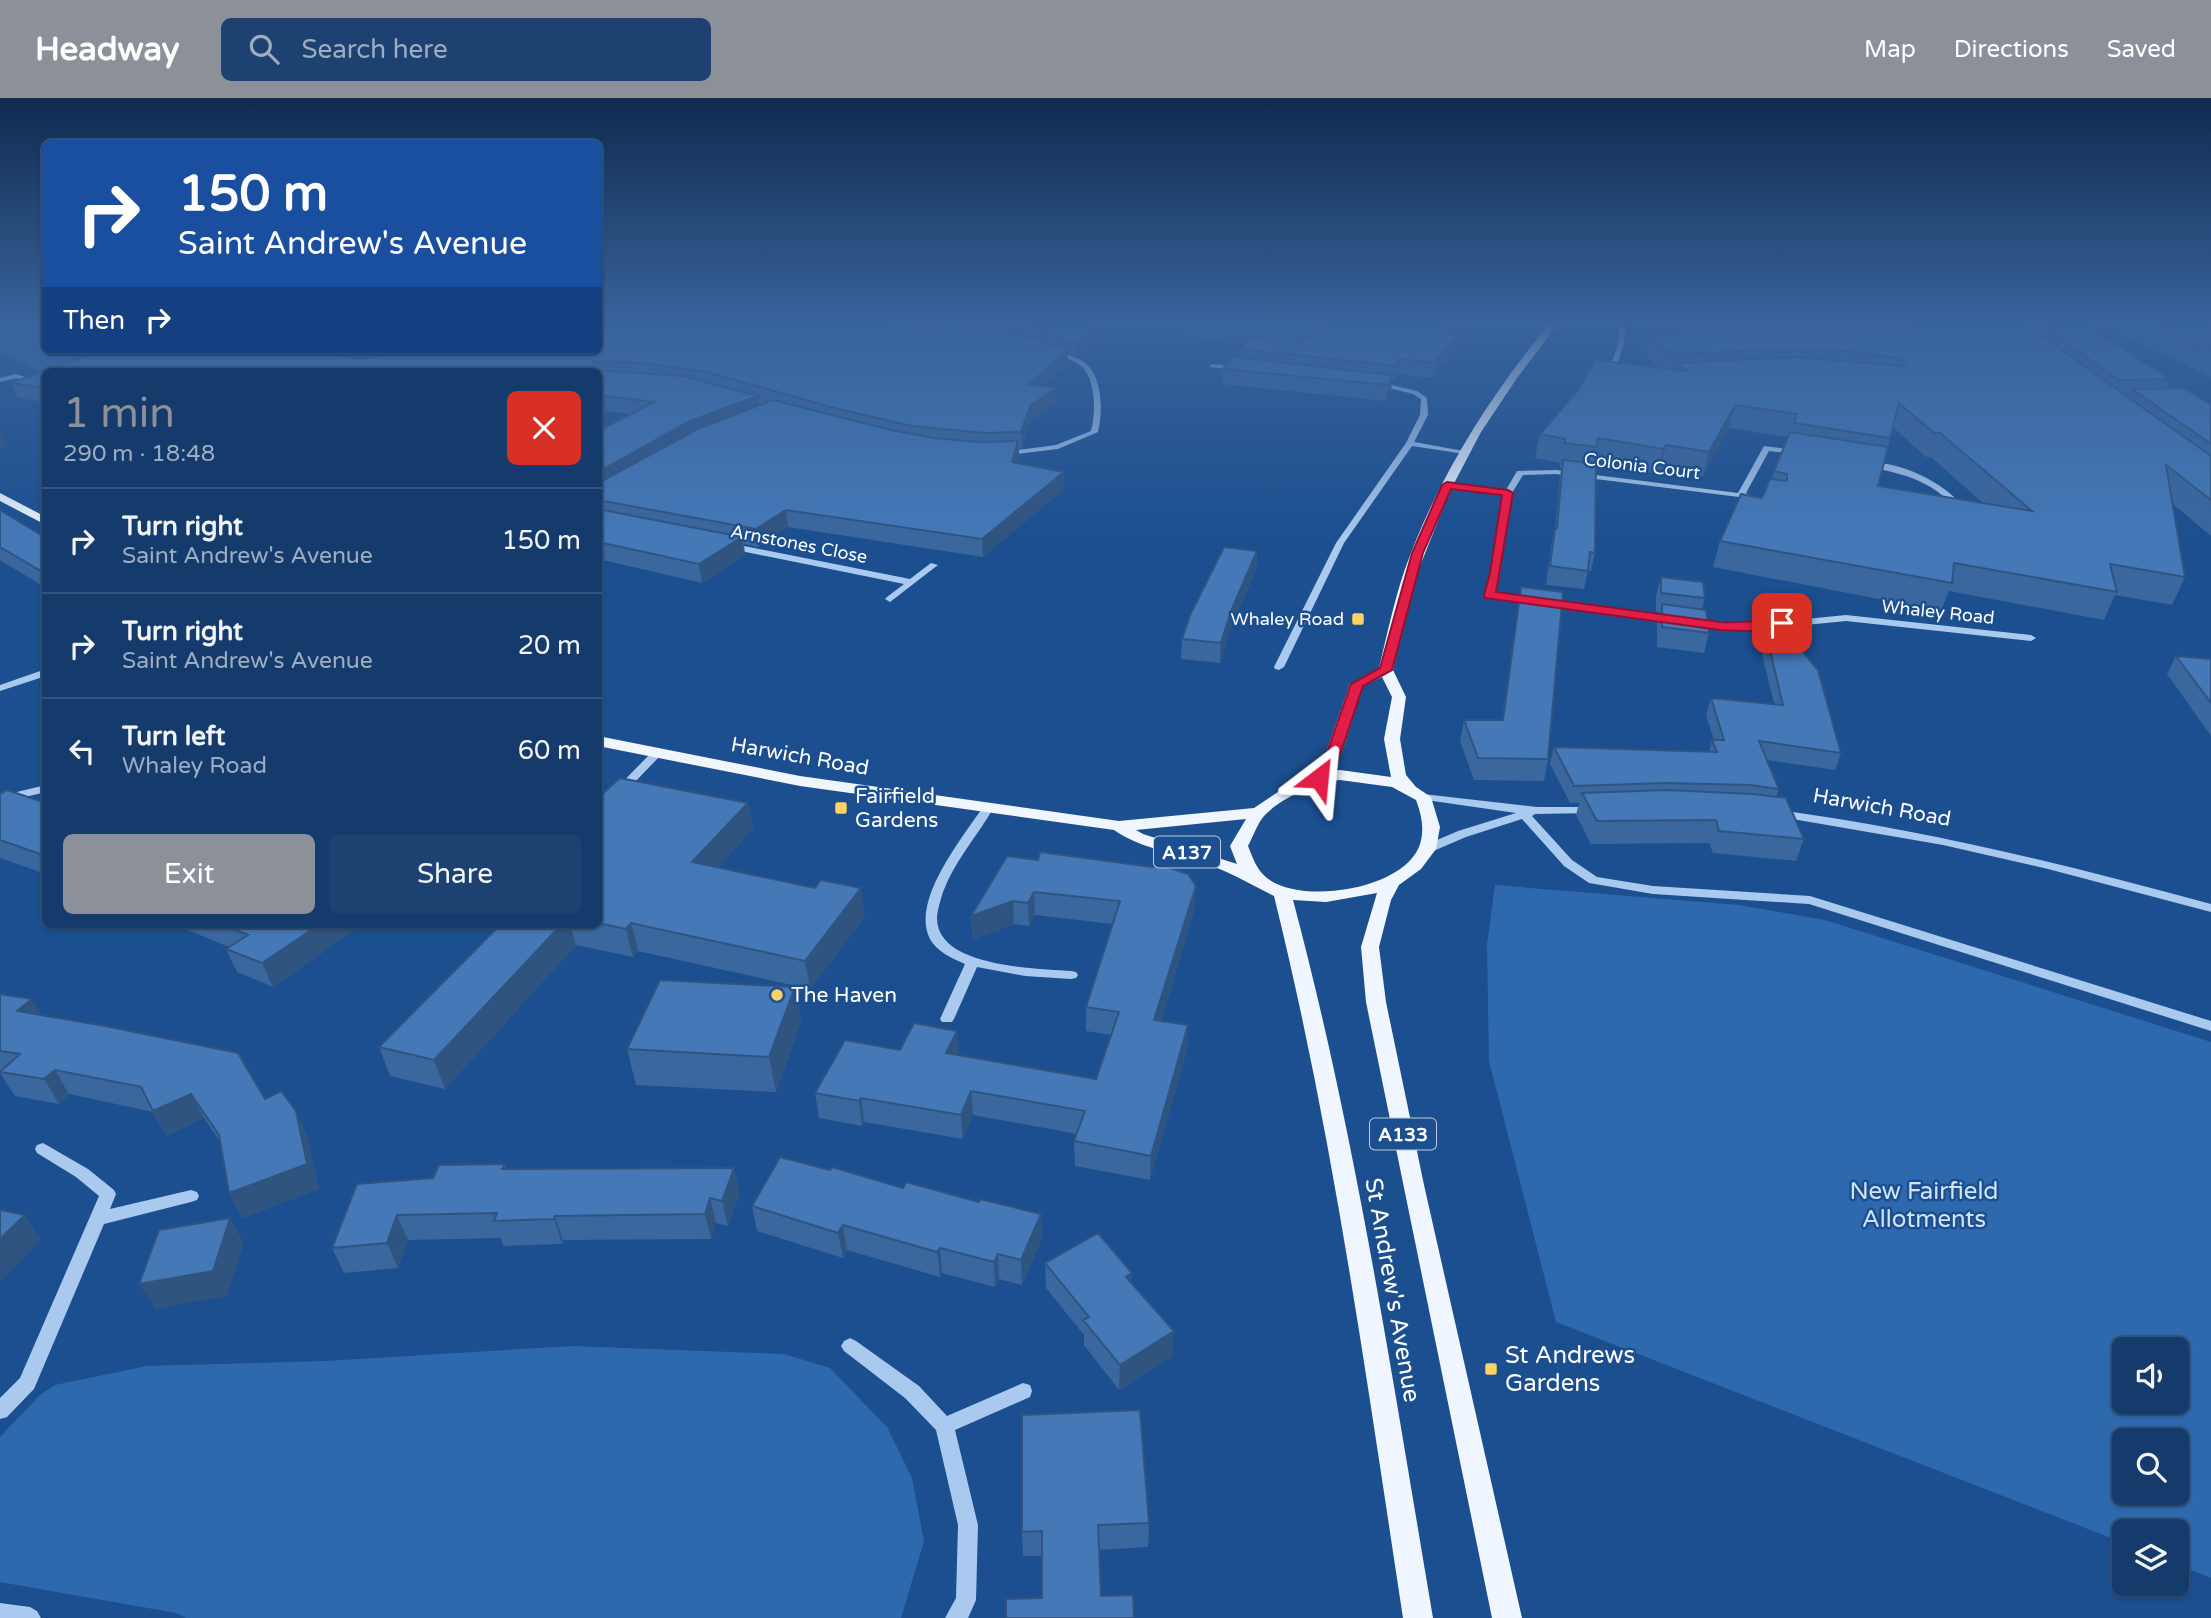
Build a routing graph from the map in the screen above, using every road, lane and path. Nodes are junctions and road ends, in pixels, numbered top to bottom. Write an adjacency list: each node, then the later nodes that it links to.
1 (1094, 395): 6 (street)
2 (1419, 395): 4 (street)
3 (1502, 395): 5 (main road)
4 (1410, 443): 5 (street); 23 (street)
5 (1465, 452): 9 (main road)
6 (991, 454)
7 (1805, 454): 11 (street)
8 (1856, 462): 14 (street)
9 (1447, 485): 10 (street); 24 (main road)
10 (1508, 493): 11 (street, Colonia Court); 20 (street, Whaley Road)
11 (1741, 495): 13 (street, Colonia Court)
12 (0, 496): 15 (main road)
13 (1752, 498)
14 (1967, 515)
15 (42, 520)
16 (721, 545): 18 (street, Arnstones Close)
17 (934, 565): 18 (street)
18 (910, 582): 19 (street)
19 (890, 599)
20 (2006, 636): 21 (street, Whaley Road); 22 (street, Whaley Road)
21 (2031, 638)
22 (2015, 647)
23 (1279, 667)
24 (1385, 670): 29 (main road); 31 (main road)
25 (42, 673): 26 (street)
26 (0, 688)
27 (602, 742): 28 (main road, Harwich Road / A137)
28 (656, 754): 33 (main road, Harwich Road / A137); 35 (street)
29 (1319, 778): 31 (main road); 37 (main road)
30 (42, 789): 32 (street)
31 (1416, 792): 36 (street); 40 (main road)
32 (0, 800)
33 (987, 808): 39 (main road, Harwich Road / A137); 45 (street)
34 (1606, 808): 36 (street)
35 (602, 810)
36 (1520, 811): 40 (street); 48 (street)
37 (1258, 813): 39 (main road, Harwich Road / A137); 41 (main road)
38 (1772, 813): 44 (street, Harwich Road)
39 (1119, 826): 41 (main road, Harwich Road / A137)
40 (1427, 849): 42 (main road, St Andrew's Avenue / A133)
41 (1256, 878): 43 (main road)
42 (1392, 882): 43 (main road); 60 (main road, St Andrew's Avenue / A133)
43 (1282, 892): 59 (main road, St Andrew's Avenue / A133)
44 (2211, 908)
45 (972, 963): 46 (street); 47 (street)
46 (1071, 975)
47 (947, 1019)
48 (2211, 1026)
49 (43, 1149): 51 (street)
50 (191, 1196): 51 (street)
51 (100, 1218): 54 (street)
52 (850, 1346): 55 (street)
53 (1023, 1391): 55 (street)
54 (0, 1411)
55 (944, 1426): 58 (street)
56 (0, 1614): 57 (street)
57 (27, 1618)
58 (956, 1618)
59 (1418, 1618)
60 (1507, 1618)

